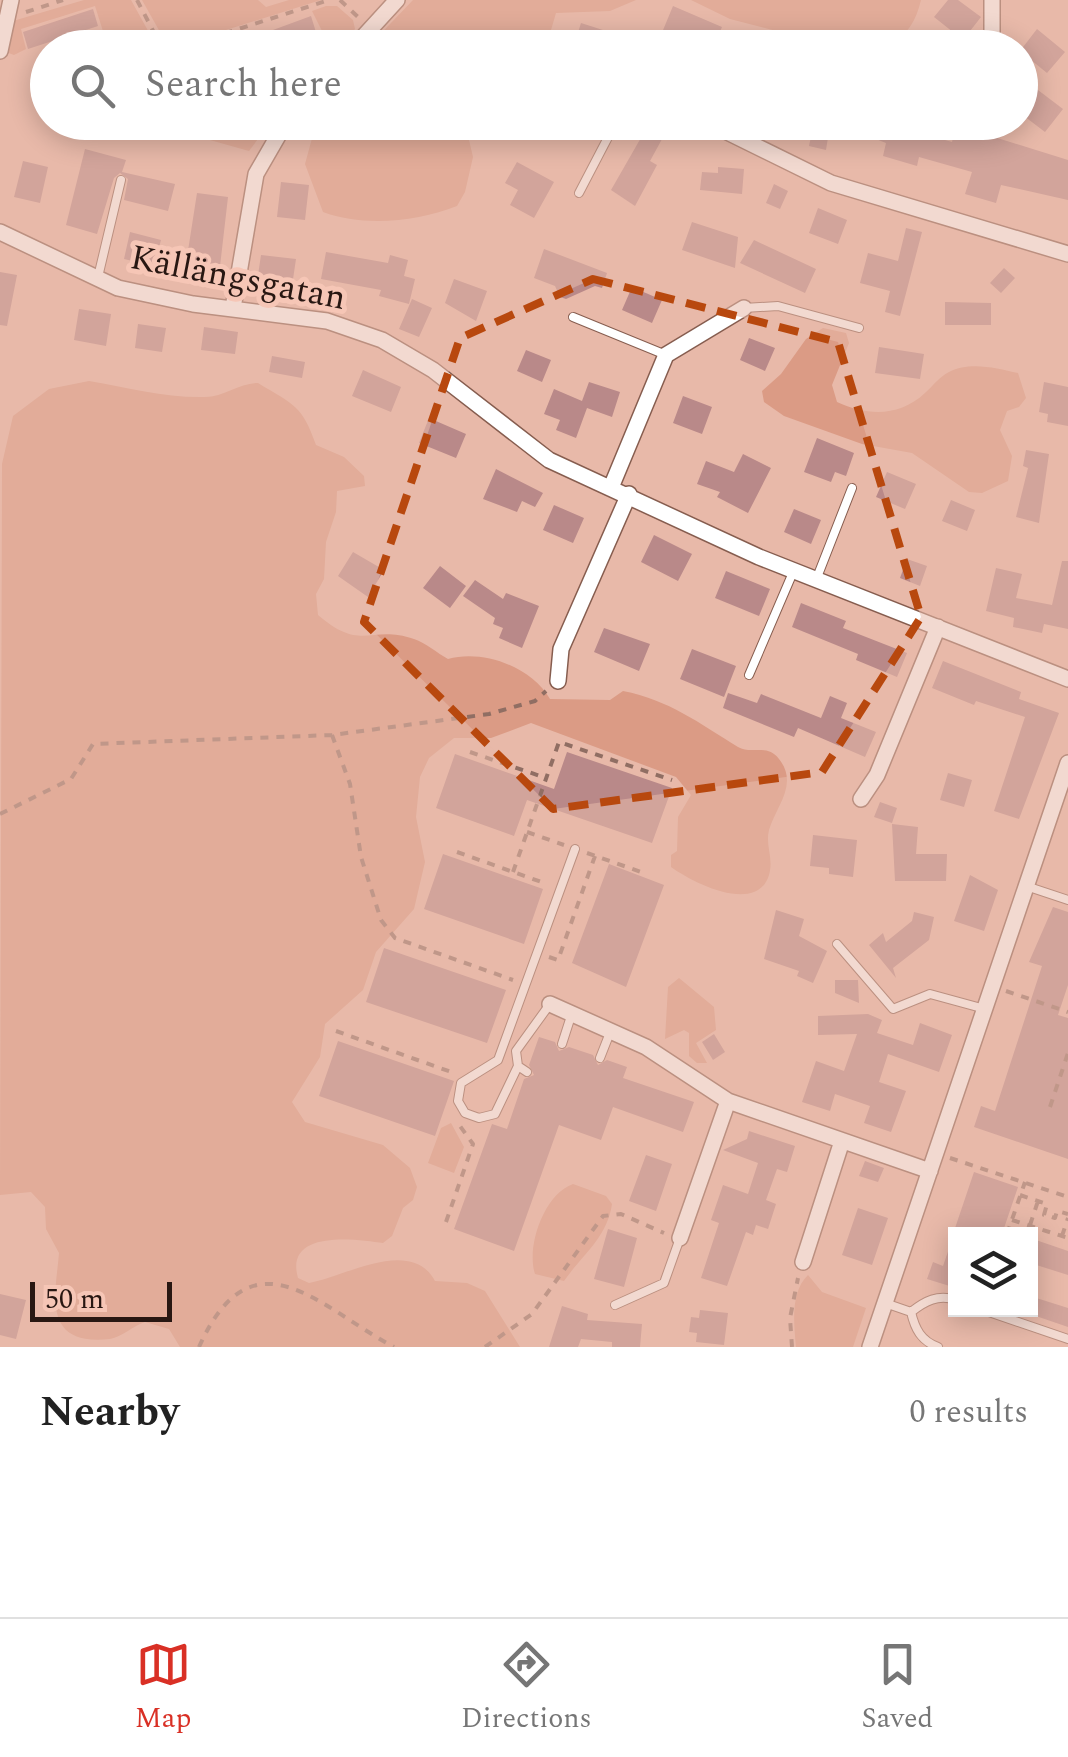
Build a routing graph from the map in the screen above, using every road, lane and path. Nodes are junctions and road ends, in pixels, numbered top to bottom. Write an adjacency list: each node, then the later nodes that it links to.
1 (11, 0): 8 (street)
2 (64, 0): 8 (path)
3 (137, 0): 10 (path)
4 (329, 0): 11 (path)
5 (340, 0): 9 (path)
6 (397, 0): 9 (street)
7 (992, 0): 12 (street)
8 (8, 18): 13 (street)
9 (370, 28)
10 (153, 30)
11 (235, 30)
12 (992, 30)
13 (0, 51)
14 (276, 140): 22 (street)
15 (607, 140): 18 (lane)
16 (741, 140): 20 (street)
17 (121, 180): 21 (lane)
18 (579, 194)
19 (0, 232): 21 (street, Källängsgatan)
20 (1068, 254)
21 (97, 280): 22 (street, Källängsgatan)
22 (234, 308): 27 (street, Källängsgatan)
23 (744, 308): 25 (lane); 26 (street)
24 (573, 317): 26 (lane)
25 (859, 328)
26 (666, 355): 27 (street)
27 (612, 486): 29 (street, Källängsgatan)
28 (852, 488): 31 (lane)
29 (629, 494): 30 (street, Källängsgatan); 35 (street)
30 (794, 570): 31 (street, Källängsgatan); 33 (lane)
31 (816, 580): 32 (street, Källängsgatan)
32 (938, 627): 34 (street, Källängsgatan); 41 (street)
33 (750, 675)
34 (1068, 679)
35 (558, 681): 36 (path)
36 (332, 735): 42 (path); 52 (path)
37 (470, 752): 39 (path)
38 (1068, 763): 47 (street)
39 (546, 778): 40 (path); 46 (path)
40 (672, 780)
41 (862, 799)
42 (0, 814)
43 (575, 849): 48 (lane)
44 (457, 852): 46 (path)
45 (595, 856): 51 (path)
46 (513, 872): 48 (path)
47 (1026, 886): 49 (lane); 53 (street)
48 (562, 889): 51 (lane)
49 (1068, 900)
50 (837, 944): 55 (lane)
51 (538, 953): 52 (lane)
52 (526, 985): 65 (lane)
53 (992, 987): 55 (street); 56 (path)
54 (550, 1004): 57 (street); 63 (lane)
55 (985, 1009): 70 (street)
56 (1068, 1012)
57 (572, 1013): 58 (street); 60 (lane)
58 (611, 1030): 62 (lane); 66 (street)
59 (336, 1031): 65 (path)
60 (562, 1044)
61 (1068, 1052): 67 (path)
62 (600, 1058)
63 (518, 1066): 64 (lane); 68 (lane)
64 (527, 1072)
65 (468, 1078): 68 (lane)
66 (728, 1101): 69 (street); 82 (street)
67 (1050, 1106)
68 (461, 1107): 79 (path)
69 (842, 1141): 71 (street); 84 (street)
70 (936, 1153): 71 (street); 72 (path)
71 (930, 1171): 86 (street)
72 (1025, 1182): 73 (path); 74 (path)
73 (1020, 1195): 75 (path); 78 (path)
74 (1067, 1196): 77 (path)
75 (1038, 1201): 76 (path); 80 (path)
76 (1048, 1204): 77 (path); 77 (path)
77 (1064, 1214): 83 (path)
78 (1012, 1220): 80 (path); 81 (path)
79 (446, 1222)
80 (1030, 1225): 83 (path)
81 (1010, 1227)
82 (680, 1238): 87 (lane); 93 (path)
83 (1065, 1238)
84 (802, 1262): 94 (path)
85 (948, 1297): 88 (lane)
86 (885, 1304): 88 (lane); 95 (street)
87 (615, 1305)
88 (911, 1312): 96 (lane)
89 (1004, 1317): 90 (lane)
90 (1068, 1339)
91 (199, 1347): 92 (path)
92 (394, 1347)
93 (485, 1347)
94 (792, 1347)
95 (870, 1347)
96 (938, 1347)

